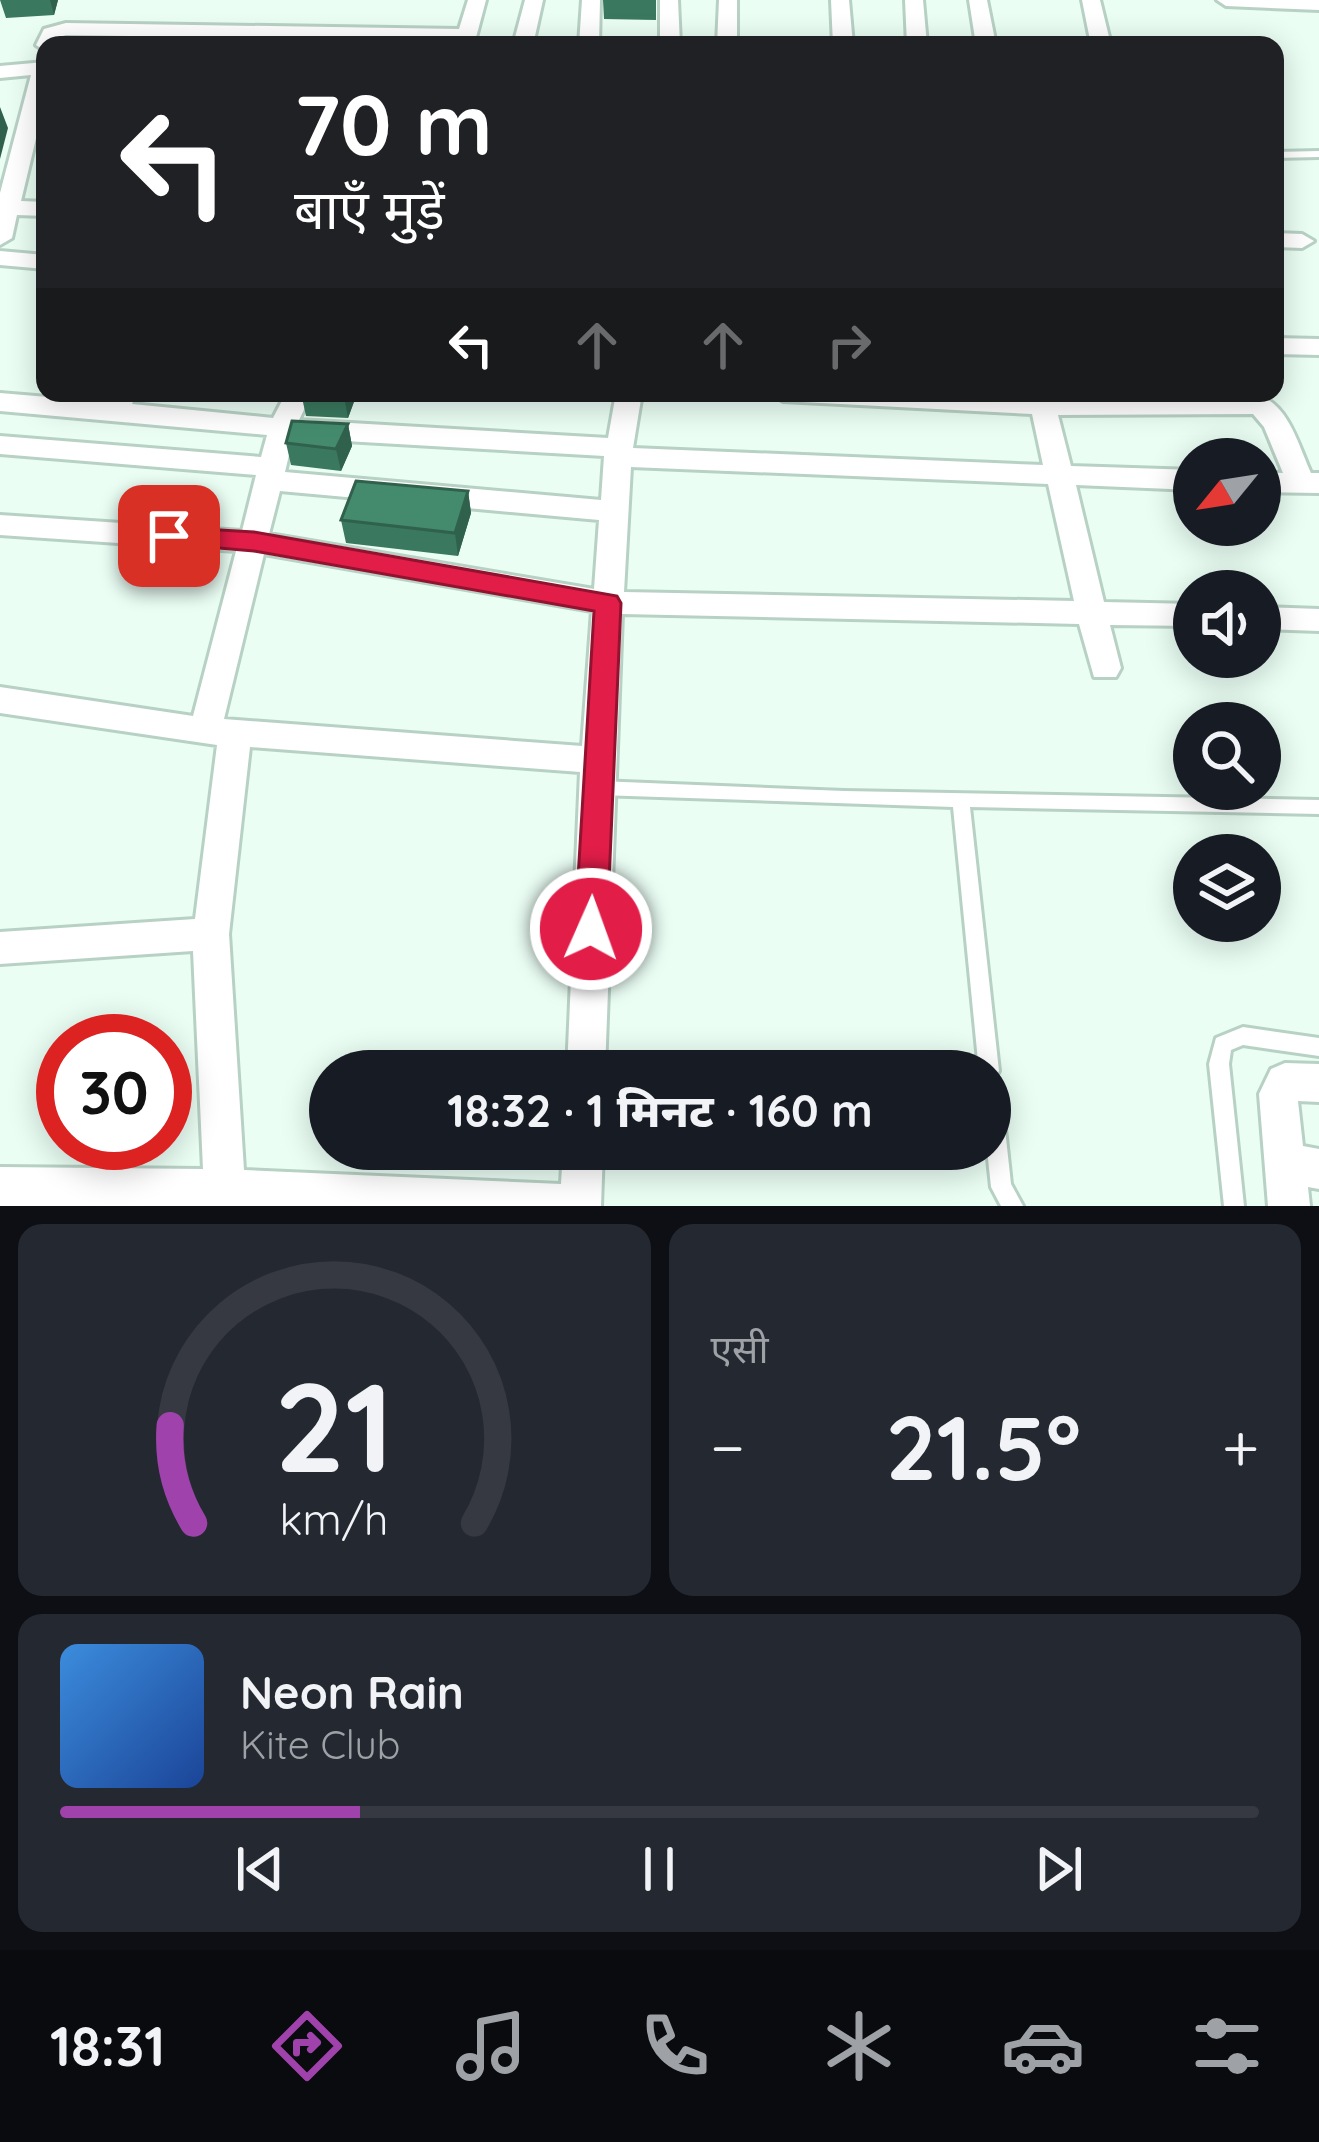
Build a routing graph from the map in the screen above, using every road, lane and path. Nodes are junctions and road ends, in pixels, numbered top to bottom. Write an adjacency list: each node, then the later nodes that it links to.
1 (477, 0): 15 (street)
2 (534, 0): 16 (street)
3 (591, 0): 17 (street)
4 (670, 0): 18 (street)
5 (728, 0): 19 (street)
6 (840, 0): 20 (street)
7 (914, 0): 21 (street)
8 (978, 0): 22 (street)
9 (1091, 0): 23 (street)
10 (1226, 0): 11 (street)
11 (1246, 1): 12 (street)
12 (1319, 4)
13 (50, 36): 14 (street)
14 (321, 36)
15 (467, 36)
16 (525, 36)
17 (590, 36)
18 (670, 36)
19 (727, 36)
20 (842, 36)
21 (916, 36)
22 (984, 36)
23 (1099, 36)
24 (36, 61): 25 (street)
25 (0, 72)
26 (36, 136): 29 (street)
27 (1319, 154): 28 (lane)
28 (1284, 155)
29 (8, 166): 30 (street)
30 (3, 207): 31 (street); 32 (street)
31 (36, 209)
32 (0, 238)
33 (1284, 240): 34 (street)
34 (1302, 241)
35 (0, 258): 36 (street)
36 (36, 261)
37 (1284, 346): 38 (street)
38 (1319, 347)
39 (0, 402): 40 (street)
40 (119, 402): 45 (street)
41 (295, 402): 45 (street)
42 (627, 402): 47 (street)
43 (1042, 402): 49 (street)
44 (1150, 402): 51 (street)
45 (282, 428): 47 (street); 48 (street)
46 (0, 445): 48 (street)
47 (618, 453): 49 (street); 52 (street)
48 (271, 473): 52 (street); 54 (street)
49 (1058, 476): 50 (street); 56 (street)
50 (1173, 479)
51 (1310, 483)
52 (614, 511): 55 (street)
53 (0, 525): 54 (street)
54 (254, 542): 55 (street); 62 (street)
55 (608, 603): 56 (street); 63 (street)
56 (1089, 611): 57 (street); 60 (street)
57 (1173, 614)
58 (1281, 619): 59 (street)
59 (1319, 620)
60 (1106, 668)
61 (0, 700): 62 (street)
62 (220, 732): 63 (street); 66 (street)
63 (597, 774): 64 (lane); 69 (street)
64 (961, 800): 65 (lane); 70 (lane)
65 (1319, 807)
66 (211, 934): 67 (street); 76 (street)
67 (0, 948)
68 (1319, 1047): 80 (lane)
69 (587, 1050)
70 (987, 1050)
71 (1319, 1083): 72 (street)
72 (1303, 1166): 81 (street)
73 (582, 1170): 78 (street)
74 (999, 1170): 79 (lane)
75 (0, 1187): 76 (street)
76 (227, 1198): 77 (street)
77 (323, 1200): 78 (street)
78 (580, 1205)
79 (1013, 1206)
80 (1234, 1206)
81 (1289, 1206)

